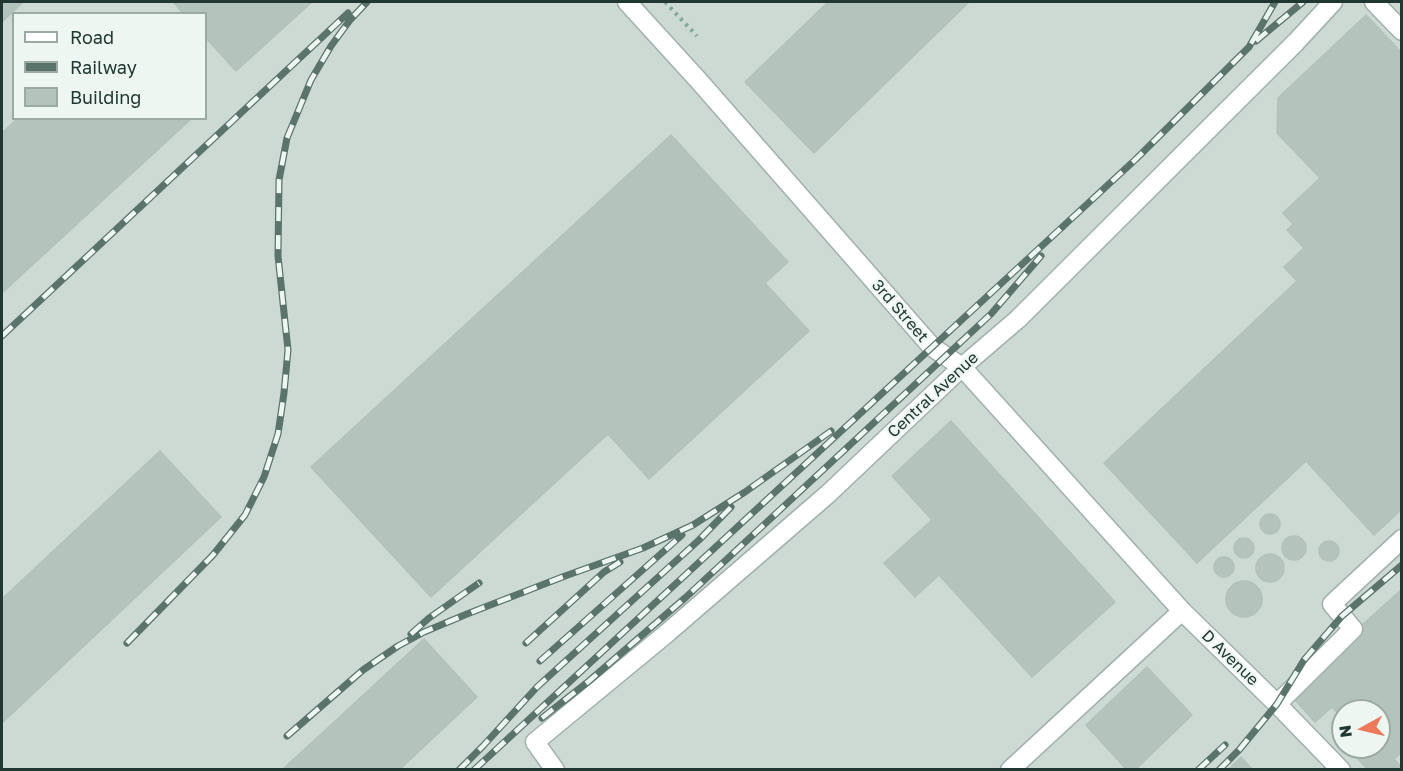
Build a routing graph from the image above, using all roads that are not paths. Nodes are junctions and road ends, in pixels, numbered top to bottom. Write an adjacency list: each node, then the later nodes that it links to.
1 (627, 2): 5 (street, 3rd Street)
2 (1333, 2): 5 (street, Central Avenue)
3 (1374, 2): 4 (street)
4 (1401, 31)
5 (962, 366): 7 (street, 3rd Street); 9 (street, Central Avenue)
6 (1401, 539): 8 (street)
7 (1182, 611): 8 (street, D Avenue); 10 (street)
8 (1277, 704): 11 (street)
9 (555, 770)
10 (1010, 770)
11 (1341, 770)

